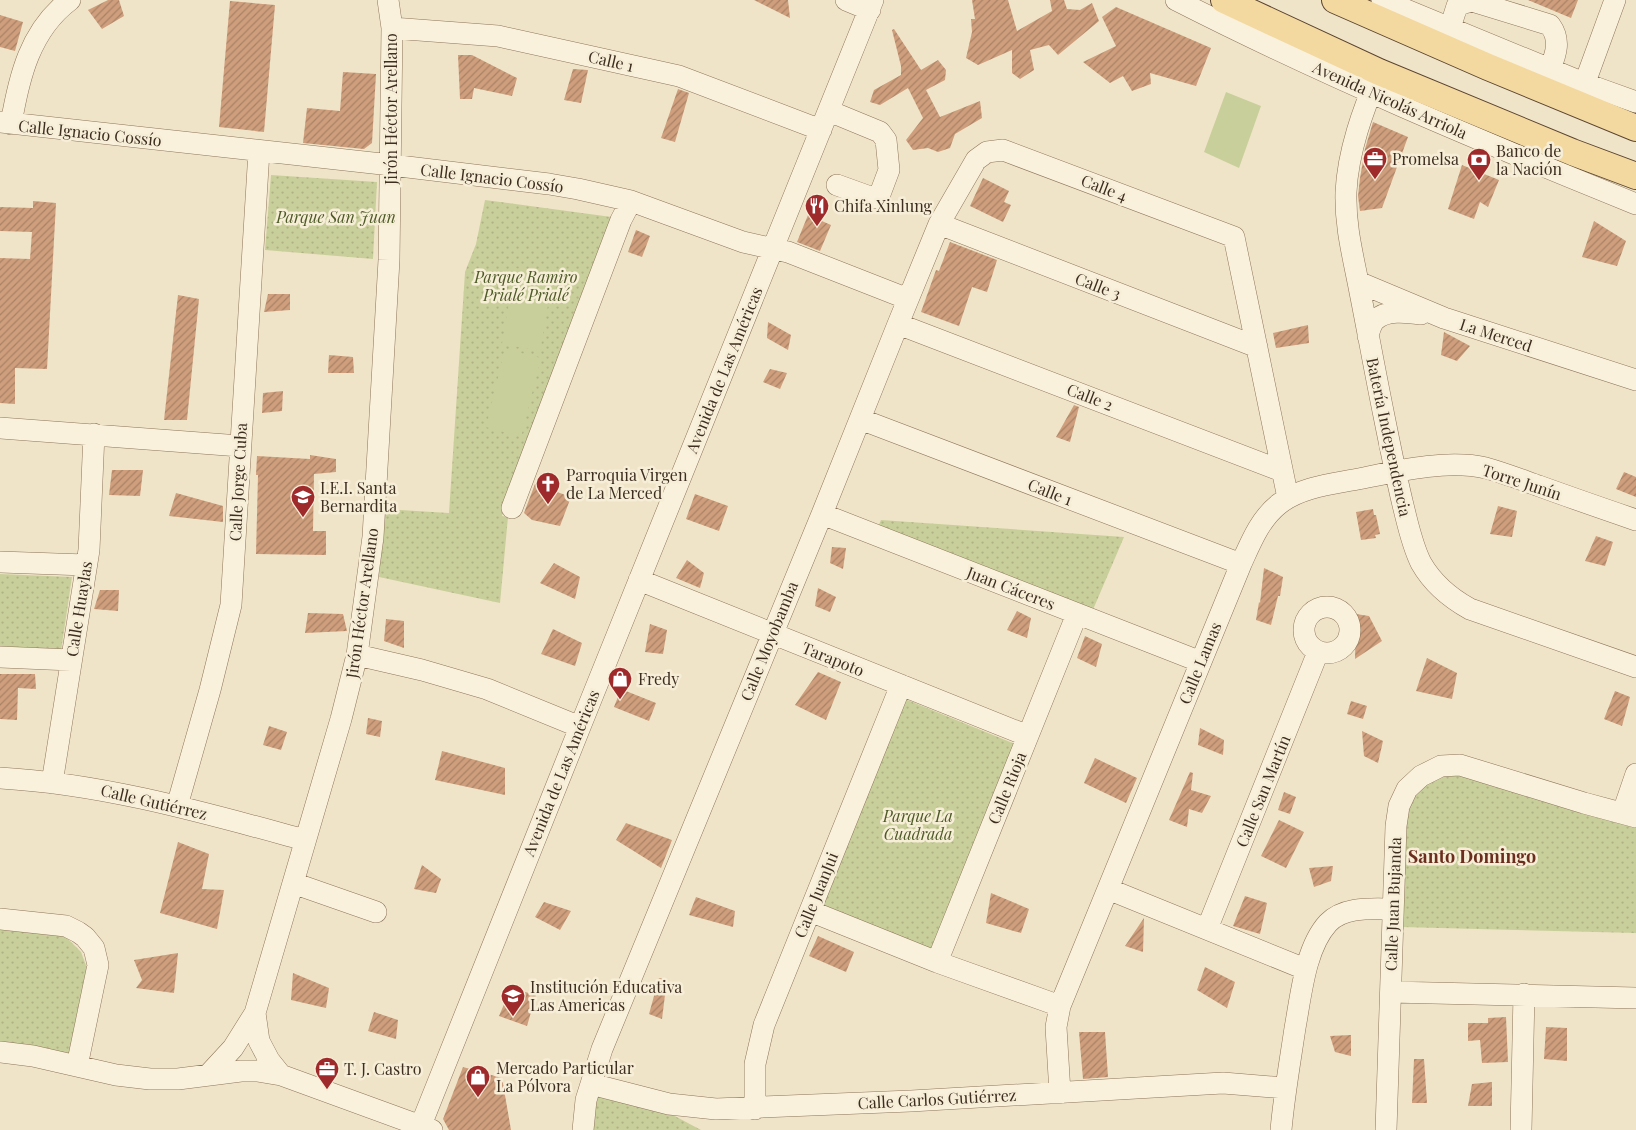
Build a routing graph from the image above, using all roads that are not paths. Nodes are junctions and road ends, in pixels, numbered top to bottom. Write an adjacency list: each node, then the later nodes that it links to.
1 (70, 0): 17 (street)
2 (388, 0): 10 (street, Jirón Héctor Arellano)
3 (846, 0): 8 (street)
4 (1176, 0): 13 (street, Avenida Nicolás Arriola)
5 (1224, 0): 13 (main road, Avenida Nicolás Arriola)
6 (1335, 0): 9 (main road)
7 (1614, 0): 14 (street)
8 (871, 5): 16 (street, Avenida de Las Américas)
9 (1390, 7): 11 (street); 14 (main road)
10 (392, 28): 19 (street, Calle 1); 22 (street, Jirón Héctor Arellano)
11 (1450, 28): 12 (street); 12 (street)
12 (1550, 70): 14 (street)
13 (1375, 83): 23 (main road, Avenida Nicolás Arriola); 26 (street, Avenida Nicolás Arriola); 29 (street, Batería Independencia)
14 (1581, 94): 15 (street); 18 (main road)
15 (1636, 102)
16 (829, 111): 19 (street, Avenida de Las Américas); 24 (street)
17 (6, 123): 20 (street, Calle Ignacio Cossío)
18 (1636, 128)
19 (821, 130): 28 (street, Avenida de Las Américas)
20 (259, 151): 22 (street, Calle Ignacio Cossío); 39 (street, Calle Jorge Cuba)
21 (976, 160): 27 (street, Calle Moyobamba); 34 (street, Calle 4)
22 (391, 165): 25 (street, Calle Ignacio Cossío); 53 (street, Jirón Héctor Arellano)
23 (1636, 176)
24 (837, 185)
25 (631, 201): 28 (street, Calle Ignacio Cossío); 43 (street)
26 (1636, 204)
27 (939, 224): 30 (street, Calle Moyobamba); 34 (street, Calle 3)
28 (774, 250): 30 (street, Calle Ignacio Cossío); 49 (street, Avenida de Las Américas)
29 (1358, 282): 31 (street, La Merced); 33 (street, Batería Independencia)
30 (908, 299): 32 (street, Calle Moyobamba)
31 (1444, 318): 33 (street); 35 (street, La Merced)
32 (898, 324): 36 (street, Calle Moyobamba); 40 (street, Calle 2)
33 (1368, 336): 41 (street, Batería Independencia)
34 (1257, 347): 40 (street)
35 (1636, 380)
36 (860, 420): 44 (street, Calle Moyobamba); 47 (street, Calle 1)
37 (0, 428): 38 (street)
38 (94, 434): 39 (street); 48 (street, Calle Huaylas)
39 (240, 446): 64 (street, Calle Jorge Cuba)
40 (1282, 470): 42 (street)
41 (1395, 472): 42 (street, Torre Junín); 45 (street, Torre Junín); 57 (street, Batería Independencia)
42 (1288, 498): 47 (street, Calle Lamas)
43 (512, 508)
44 (822, 514): 50 (street, Juan Cáceres); 51 (street, Calle Moyobamba)
45 (1636, 520)
46 (0, 562): 48 (street)
47 (1241, 564): 56 (street, Calle Lamas)
48 (86, 565): 55 (street, Calle Huaylas)
49 (639, 580): 51 (street, Tarapoto); 59 (street, Avenida de Las Américas)
50 (1077, 614): 56 (street, Juan Cáceres); 60 (street, Calle Rioja)
51 (772, 634): 58 (street, Tarapoto); 85 (street, Calle Moyobamba)
52 (1318, 652): 73 (street, Calle San Martín)
53 (357, 655): 59 (street); 66 (street, Jirón Héctor Arellano)
54 (0, 657): 55 (street)
55 (71, 660): 63 (street, Calle Huaylas)
56 (1201, 662): 68 (street, Calle Lamas)
57 (1636, 667)
58 (900, 686): 60 (street, Tarapoto); 70 (street, Calle JuanJui)
59 (580, 727): 89 (street, Avenida de Las Américas)
60 (1028, 736): 74 (street, Calle Rioja)
61 (1636, 774): 65 (street)
62 (0, 778): 63 (street, Calle Gutiérrez)
63 (52, 782): 64 (street, Calle Gutiérrez)
64 (176, 806): 66 (street, Calle Gutiérrez)
65 (1629, 814): 69 (street, Calle Juan Bujanda)
66 (306, 840): 67 (street, Jirón Héctor Arellano)
67 (293, 883): 71 (street); 80 (street, Jirón Héctor Arellano)
68 (1108, 889): 73 (street); 79 (street, Calle Lamas)
69 (1393, 909): 75 (street); 76 (street, Calle Juan Bujanda)
70 (810, 911): 74 (street); 88 (street, Calle JuanJui)
71 (376, 912)
72 (0, 919): 82 (street)
73 (1207, 929): 75 (street)
74 (938, 962): 79 (street)
75 (1305, 969): 86 (street)
76 (1391, 992): 77 (street); 92 (street, Calle Juan Bujanda)
77 (1524, 994): 78 (street); 93 (street)
78 (1636, 998)
79 (1060, 1006): 87 (street, Calle Lamas)
80 (255, 1013): 83 (street, Jirón Héctor Arellano); 84 (street, Jirón Héctor Arellano)
81 (0, 1052): 82 (street)
82 (77, 1066): 83 (street)
83 (209, 1074): 84 (street)
84 (281, 1075): 89 (street)
85 (591, 1084): 88 (street, Calle Carlos Gutiérrez); 90 (street, Calle Moyobamba)
86 (1285, 1088): 87 (street, Calle Carlos Gutiérrez); 91 (street)
87 (1060, 1093): 88 (street, Calle Carlos Gutiérrez)
88 (755, 1109)
89 (424, 1129)
90 (583, 1130)
91 (1281, 1130)
92 (1386, 1130)
93 (1521, 1130)

